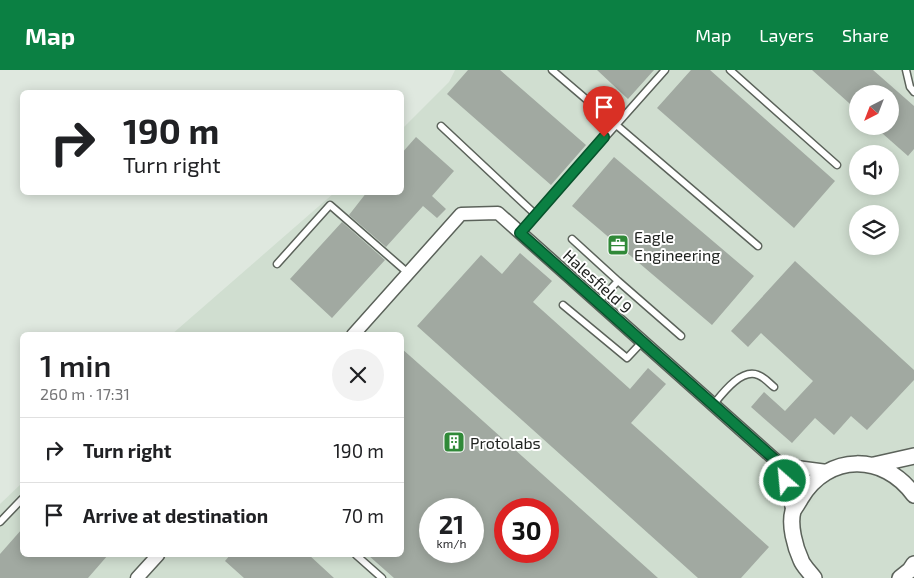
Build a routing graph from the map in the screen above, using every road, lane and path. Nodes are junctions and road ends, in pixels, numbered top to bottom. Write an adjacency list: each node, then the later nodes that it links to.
1 (552, 70): 6 (lane)
2 (664, 70): 6 (lane)
3 (730, 70): 8 (lane)
4 (906, 70): 5 (lane)
5 (914, 92)
6 (615, 124): 9 (lane); 12 (lane)
7 (441, 126): 9 (lane)
8 (837, 165)
9 (536, 215): 10 (lane)
10 (520, 233): 14 (street, Halesfield 9); 16 (street, Halesfield 9)
11 (572, 239): 15 (lane)
12 (758, 246)
13 (276, 264): 14 (lane)
14 (408, 273): 18 (street, Halesfield 9)
15 (618, 281): 16 (lane); 19 (lane)
16 (598, 302): 20 (street, Halesfield 9)
17 (563, 305): 20 (lane)
18 (356, 332)
19 (681, 336)
20 (642, 342): 22 (street, Halesfield 9)
21 (774, 387): 22 (lane)
22 (713, 404): 24 (street, Halesfield 9)
23 (914, 456): 25 (street)
24 (781, 465): 26 (street); 29 (street)
25 (874, 465): 26 (street); 27 (street)
26 (827, 471): 29 (street)
27 (914, 495)
28 (20, 501): 30 (lane)
29 (793, 512): 33 (street)
30 (0, 522)
31 (156, 557): 35 (street)
32 (358, 557): 36 (lane)
33 (801, 561): 37 (street); 38 (street)
34 (914, 564): 39 (street)
35 (137, 578)
36 (382, 578)
37 (798, 578)
38 (814, 578)
39 (900, 578)

